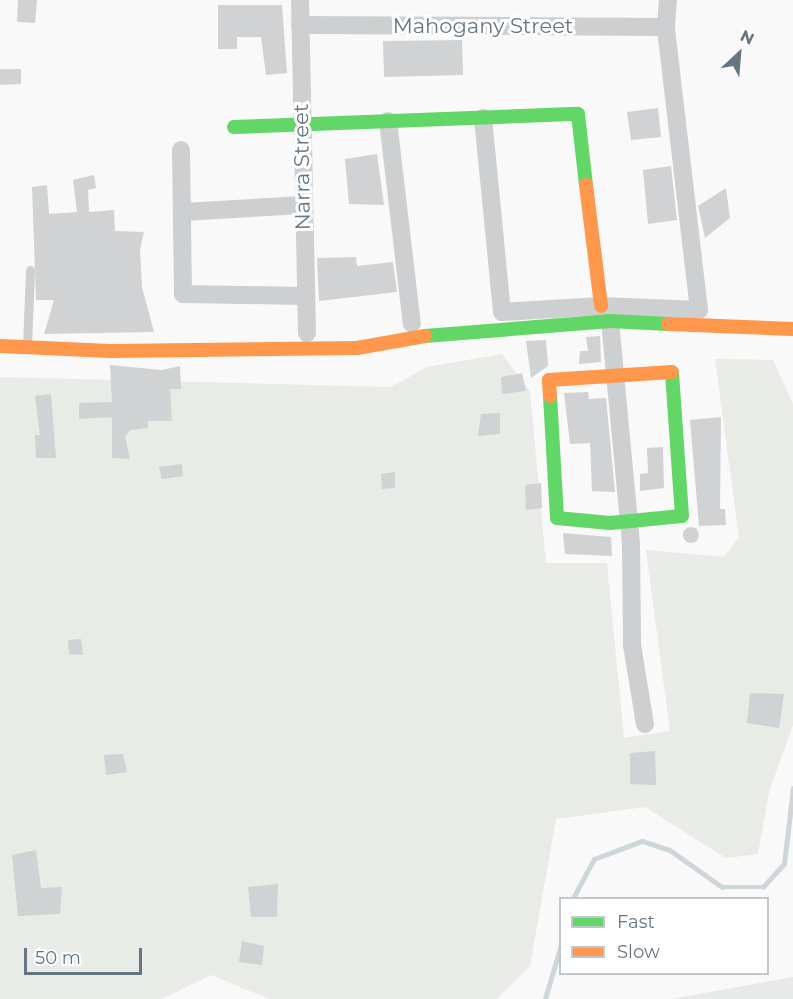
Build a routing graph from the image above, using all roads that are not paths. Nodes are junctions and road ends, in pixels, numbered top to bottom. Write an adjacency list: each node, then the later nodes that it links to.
1 (300, 0): 3 (street, Narra Street)
2 (668, 0): 4 (street)
3 (300, 25): 4 (street, Mahogany Street); 7 (street, Narra Street)
4 (666, 27): 14 (street)
5 (483, 118): 6 (street); 14 (street); 14 (street)
6 (387, 121): 7 (street); 15 (street)
7 (302, 124): 8 (street); 10 (street, Narra Street)
8 (234, 127)
9 (181, 150): 11 (street)
10 (302, 205): 11 (street); 13 (street, Narra Street)
11 (184, 212): 13 (street)
12 (30, 270): 19 (lane)
13 (304, 296): 17 (street, Narra Street)
14 (606, 314): 16 (street); 19 (street); 20 (street)
15 (412, 324)
16 (793, 329)
17 (307, 333)
18 (0, 346): 19 (street)
19 (27, 348)
20 (612, 376): 21 (street); 21 (street); 21 (street)
21 (627, 523): 22 (street)
22 (645, 724)

